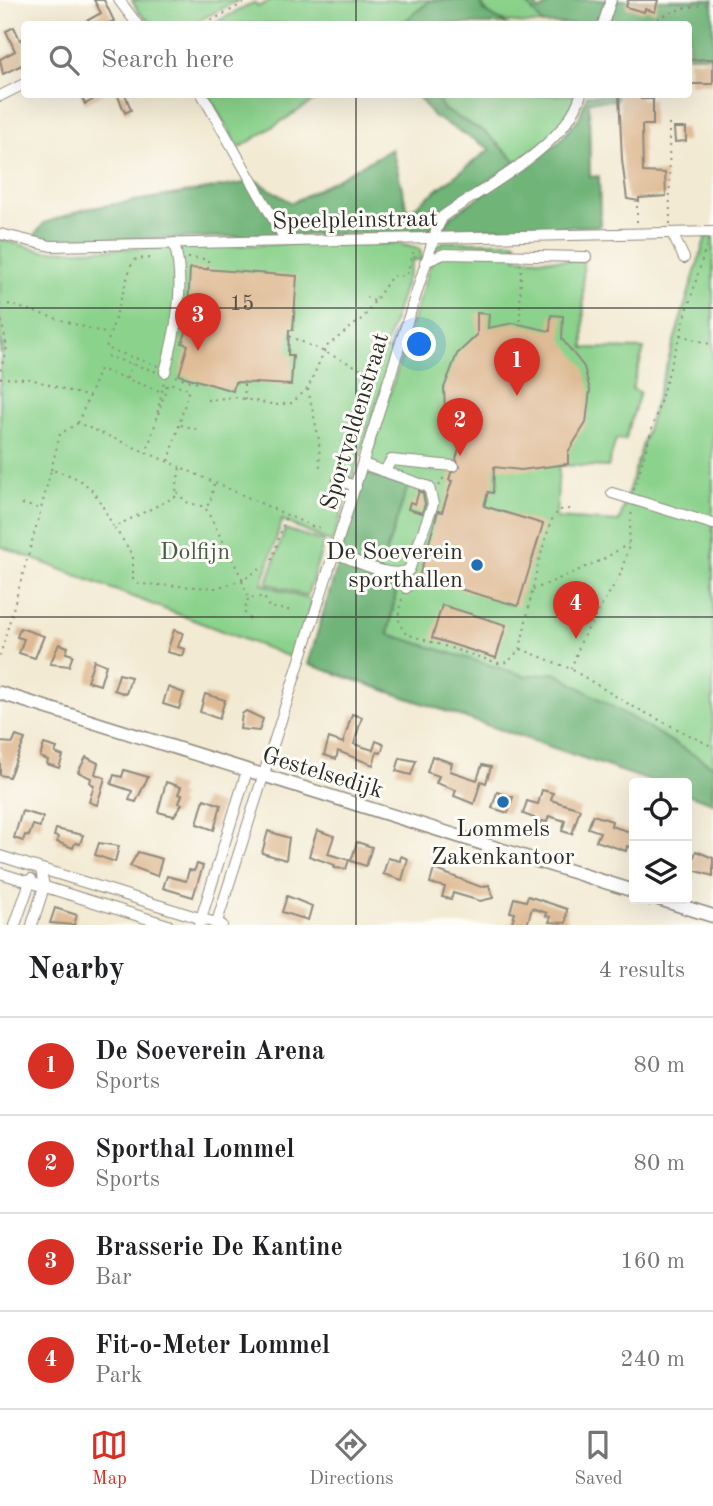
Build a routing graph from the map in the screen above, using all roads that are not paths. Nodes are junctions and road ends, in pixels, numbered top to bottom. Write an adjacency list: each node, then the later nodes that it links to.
1 (119, 0): 3 (street)
2 (611, 0): 4 (street)
3 (135, 21)
4 (604, 21)
5 (21, 86): 6 (street)
6 (0, 96)
7 (204, 98): 13 (street)
8 (581, 98): 12 (street, Sportveldenstraat)
9 (670, 233): 11 (street, Speelpleinstraat); 12 (street, Speelpleinstraat); 16 (street)
10 (0, 234): 14 (street, Speelpleinstraat)
11 (711, 237)
12 (433, 239): 13 (street, Speelpleinstraat); 17 (street, Sportveldenstraat)
13 (286, 241): 14 (street, Speelpleinstraat)
14 (174, 243): 18 (street)
15 (586, 257): 17 (street)
16 (684, 258)
17 (425, 262): 19 (street, Sportveldenstraat)
18 (167, 377)
19 (363, 464): 21 (street); 23 (street, Sportveldenstraat)
20 (453, 466): 21 (street)
21 (384, 471): 27 (street)
22 (338, 479): 23 (street)
23 (356, 487): 26 (street, Sportveldenstraat)
24 (612, 493): 25 (street)
25 (713, 524)
26 (335, 553): 27 (street); 31 (street, Sportveldenstraat)
27 (401, 574): 28 (street)
28 (406, 588)
29 (0, 693): 30 (main road, Gestelsedijk)
30 (247, 771): 31 (main road, Gestelsedijk); 40 (street)
31 (263, 775): 37 (main road, Gestelsedijk); 41 (street, Sportveldenstraat)
32 (0, 856): 33 (street)
33 (41, 869): 35 (street); 36 (street); 40 (street)
34 (0, 873): 35 (street)
35 (28, 882): 36 (street); 42 (street)
36 (44, 887): 43 (street); 44 (street)
37 (629, 889)
38 (675, 904): 39 (main road)
39 (713, 916)
40 (200, 922): 41 (street)
41 (218, 924)
42 (15, 925)
43 (32, 925)
44 (168, 925)

